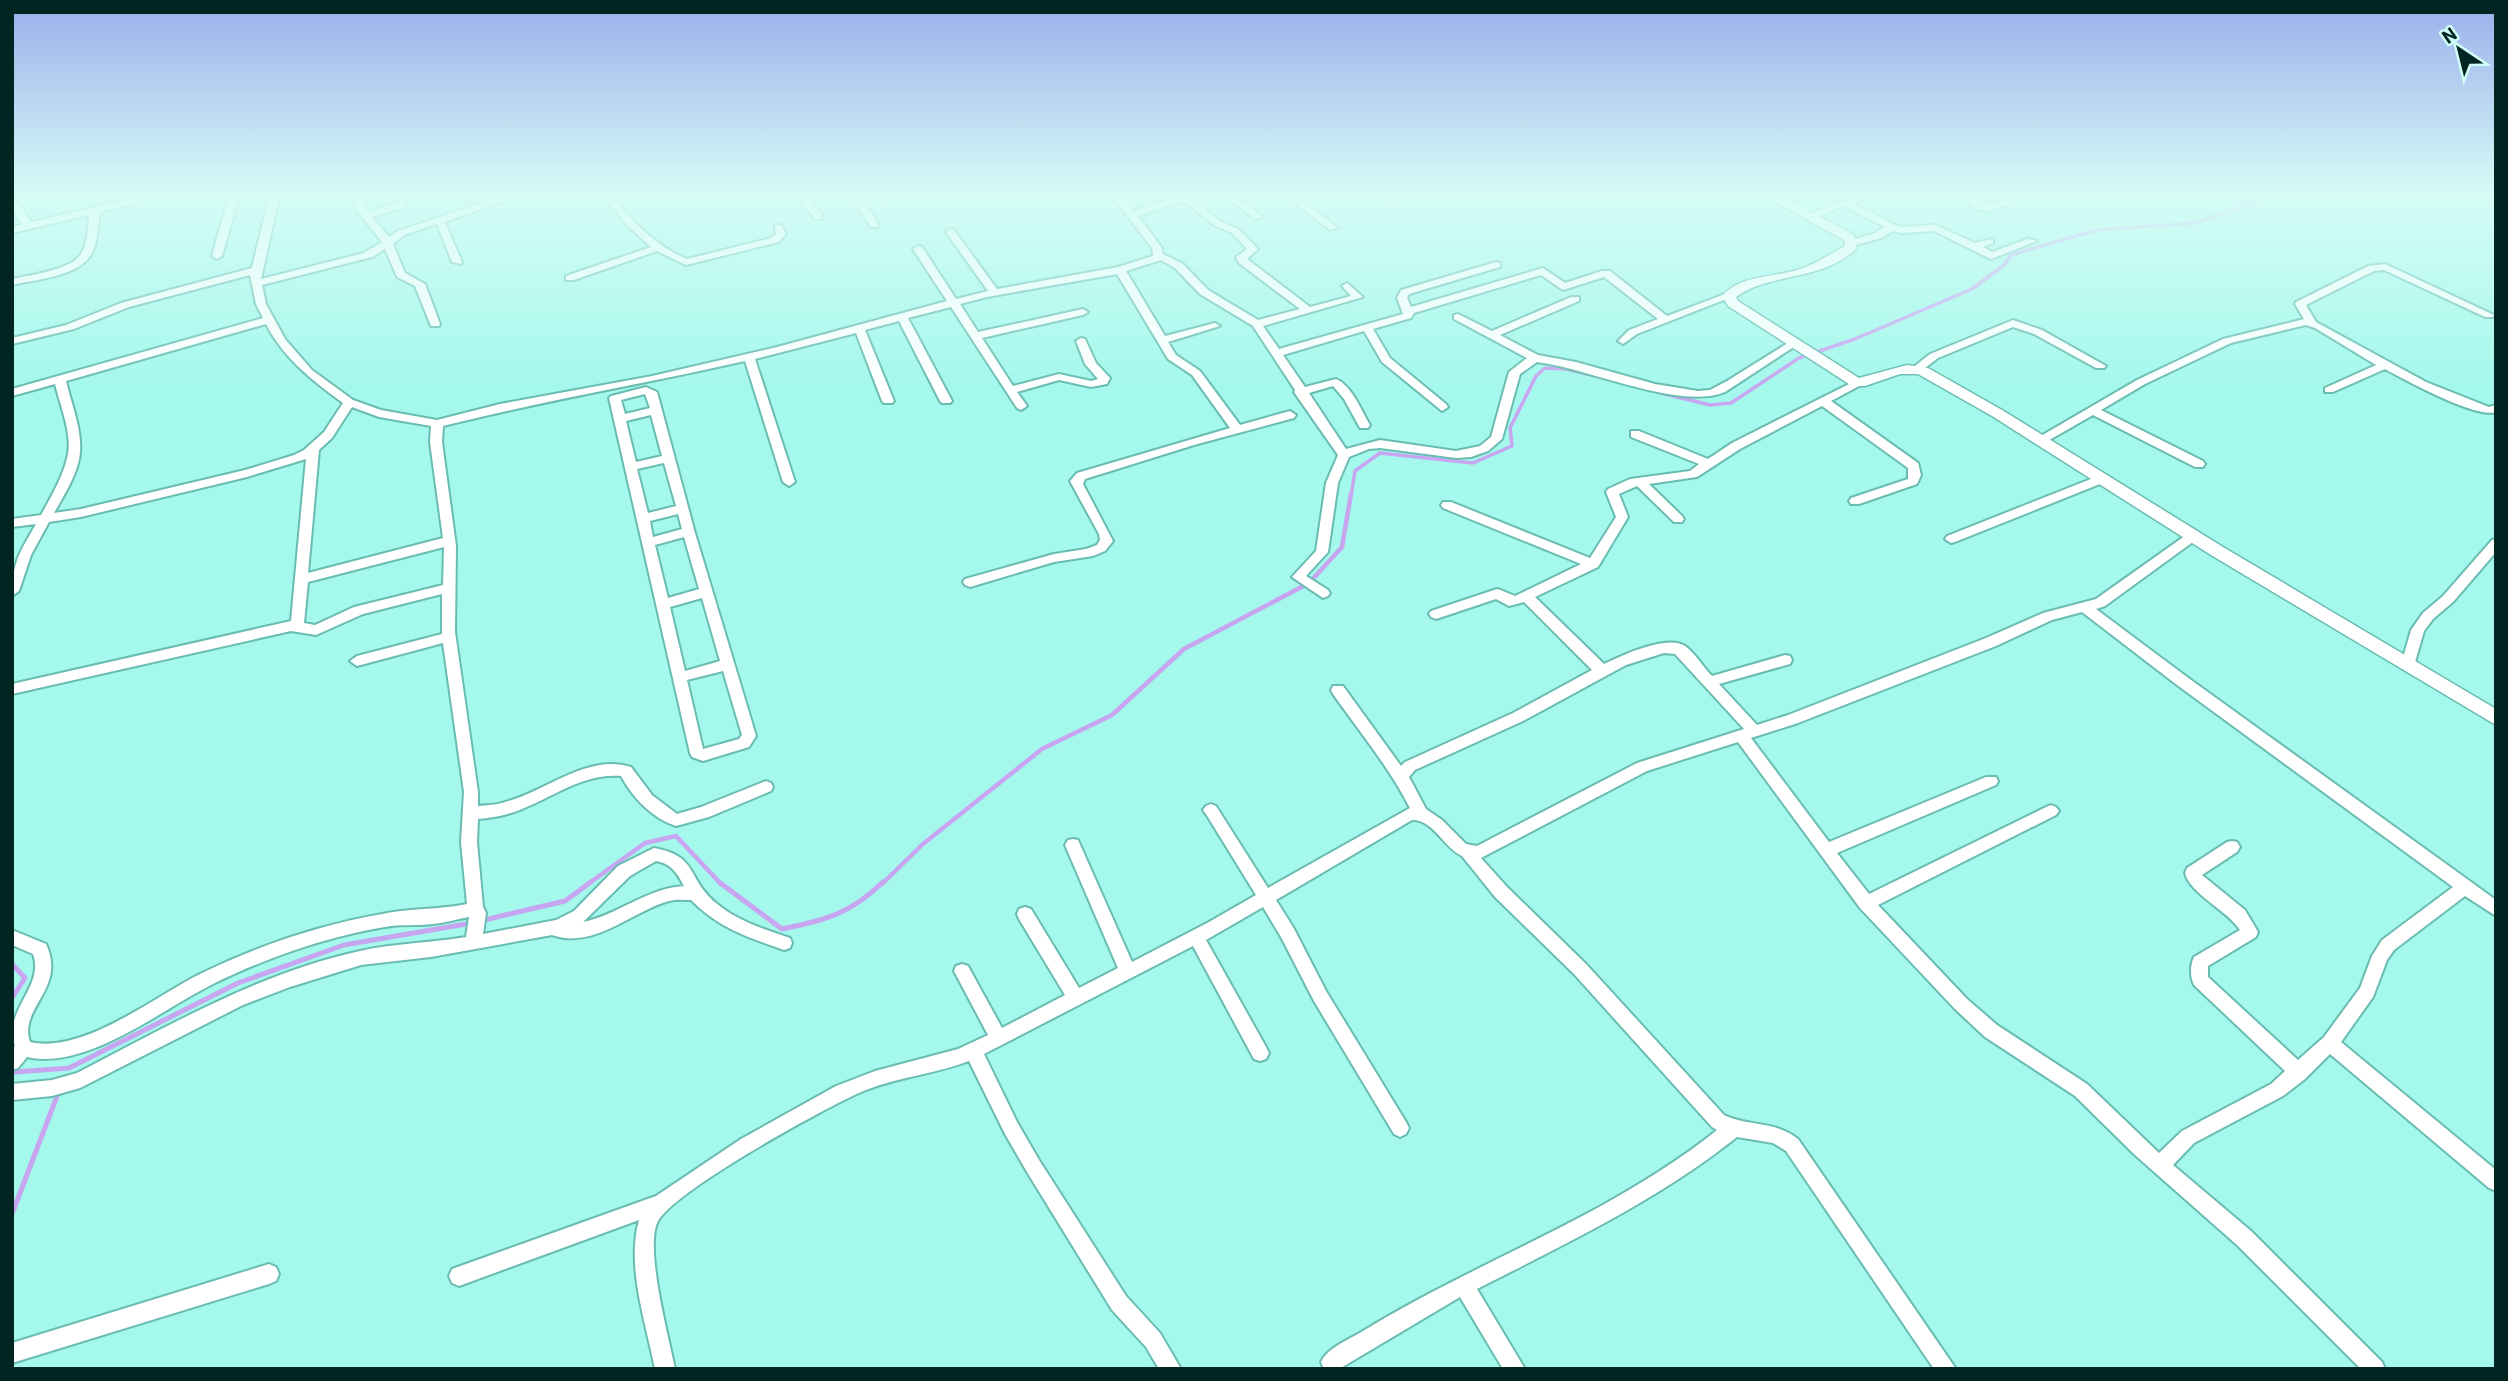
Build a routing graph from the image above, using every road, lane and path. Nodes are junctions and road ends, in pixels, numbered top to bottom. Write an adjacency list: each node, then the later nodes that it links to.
1 (84, 257): 20 (street)
2 (260, 257): 18 (street)
3 (358, 257): 18 (street)
4 (394, 257): 34 (street)
5 (455, 257): 15 (street)
6 (629, 257): 19 (street)
7 (675, 257): 8 (street)
8 (711, 257)
9 (924, 257): 25 (street)
10 (969, 257): 22 (street)
11 (1157, 257): 17 (street)
12 (1163, 257): 35 (street)
13 (1241, 257): 26 (street)
14 (1833, 257): 23 (street)
15 (457, 262)
16 (1496, 265): 27 (street)
17 (1120, 270): 22 (street); 42 (street)
18 (256, 276): 33 (street); 43 (street)
19 (570, 278)
20 (12, 282)
21 (1347, 286): 26 (street)
22 (994, 292): 25 (street)
23 (1729, 296): 32 (street); 46 (street)
24 (1575, 299): 40 (street)
25 (955, 303): 31 (street); 41 (street)
26 (1308, 310): 35 (street)
27 (1408, 311): 32 (street); 38 (street)
28 (1083, 312): 41 (street)
29 (2493, 315): 36 (street)
30 (1458, 317): 40 (street)
31 (903, 318): 39 (street); 61 (street)
32 (1664, 319): 45 (street)
33 (269, 320): 53 (street); 62 (street)
34 (435, 324)
35 (1257, 324): 47 (street)
36 (2312, 324): 51 (street); 68 (street)
37 (1215, 326): 42 (street)
38 (1367, 328): 47 (street); 65 (street)
39 (860, 330): 48 (street); 60 (street)
40 (1491, 335): 49 (street)
41 (976, 336): 56 (street)
42 (1162, 340): 73 (street)
43 (12, 341)
44 (1081, 341): 56 (street)
45 (1623, 341)
46 (1797, 344): 49 (street); 54 (street)
47 (1276, 353): 58 (street)
48 (749, 357): 55 (street); 83 (street)
49 (1535, 358): 77 (street)
50 (2100, 366): 52 (street)
51 (2382, 366): 57 (street); 66 (street)
52 (1917, 369): 54 (street); 75 (street)
53 (60, 381): 59 (street); 88 (street)
54 (1857, 383): 63 (street)
55 (633, 388): 67 (street); 70 (street); 71 (street)
56 (1011, 390): 64 (street)
57 (2329, 390)
58 (1300, 391): 72 (street); 77 (street)
59 (12, 393)
60 (888, 401)
61 (946, 401)
62 (349, 402): 71 (street); 76 (street)
63 (1825, 402): 79 (street); 85 (street)
64 (1021, 406)
65 (1442, 407)
66 (2496, 408)
67 (656, 410): 70 (street); 78 (street)
68 (2093, 410): 75 (street); 80 (street)
69 (1290, 415): 73 (street)
70 (620, 419): 81 (street)
71 (437, 424): 95 (street)
72 (1364, 425)
73 (1237, 429): 100 (street)
74 (1635, 434): 79 (street)
75 (2040, 440): 82 (street)
76 (313, 449): 88 (street); 99 (street)
77 (1344, 455): 104 (street)
78 (670, 458): 81 (street); 87 (street)
79 (1709, 464): 84 (street)
80 (2199, 464)
81 (631, 467): 89 (street)
82 (2101, 479): 93 (street); 94 (street)
83 (789, 482)
84 (1640, 482): 90 (street); 98 (street)
85 (1855, 501)
86 (1447, 505): 98 (street)
87 (683, 508): 89 (street); 92 (street)
88 (45, 519): 91 (street); 102 (street)
89 (643, 519): 96 (street)
90 (1678, 519)
91 (12, 523)
92 (689, 531): 96 (street); 103 (street)
93 (2193, 536): 107 (street); 114 (street)
94 (1951, 539)
95 (449, 541): 99 (street); 101 (street)
96 (649, 543): 106 (street)
97 (2496, 544): 114 (street)
98 (1593, 565): 105 (street)
99 (301, 579): 109 (street)
100 (970, 583)
101 (449, 588): 109 (street); 110 (street)
102 (12, 591)
103 (707, 592): 106 (street); 113 (street)
104 (1320, 592)
105 (1527, 597): 108 (street); 115 (street)
106 (663, 604): 116 (street)
107 (2086, 608): 121 (street); 133 (street)
108 (1436, 614)
109 (297, 626): 118 (street)
110 (448, 637): 112 (street); 127 (street)
111 (1785, 660): 117 (street)
112 (357, 661)
113 (728, 664): 116 (street); 116 (street)
114 (2408, 665): 120 (street)
115 (1601, 670): 117 (street); 122 (street)
116 (680, 677)
117 (1711, 681): 121 (street)
118 (12, 689)
119 (1338, 690): 122 (street)
120 (2496, 718)
121 (1749, 734): 131 (street); 132 (street)
122 (1401, 776): 128 (street)
123 (1991, 781): 131 (street)
124 (766, 787): 127 (street)
125 (1211, 810): 135 (street)
126 (2051, 811): 136 (street)
127 (471, 813): 138 (street)
128 (1420, 813): 132 (street); 135 (street)
129 (1073, 845): 145 (street)
130 (2232, 846): 153 (street)
131 (1826, 850): 136 (street)
132 (1469, 853): 156 (street)
133 (2465, 887): 137 (street); 149 (street)
134 (695, 893): 140 (street); 140 (street); 144 (street)
135 (1264, 899): 142 (street); 155 (street)
136 (1866, 903): 157 (street)
137 (2496, 909)
138 (477, 911): 143 (street); 152 (street)
139 (1025, 914): 147 (street)
140 (547, 928): 143 (street)
141 (12, 937): 152 (street)
142 (1196, 937): 145 (street); 151 (street)
143 (474, 940): 154 (street)
144 (783, 943)
145 (1127, 970): 147 (street)
146 (962, 971): 148 (street)
147 (1075, 997): 148 (street)
148 (999, 1037): 150 (street)
149 (2330, 1043): 153 (street); 158 (street)
150 (973, 1051): 159 (street); 166 (street)
151 (1260, 1053)
152 (18, 1055)
153 (2299, 1073): 157 (street)
154 (12, 1092)
155 (1400, 1128)
156 (1734, 1128): 162 (street); 168 (street)
157 (2160, 1165): 169 (street)
158 (2496, 1182)
159 (659, 1204): 161 (street); 165 (street)
160 (270, 1274): 163 (street)
161 (459, 1276)
162 (1464, 1285): 164 (street); 167 (street)
163 (12, 1353)
164 (1331, 1362)
165 (665, 1369)
166 (1171, 1369)
167 (1515, 1369)
168 (1946, 1369)
169 (2375, 1369)

